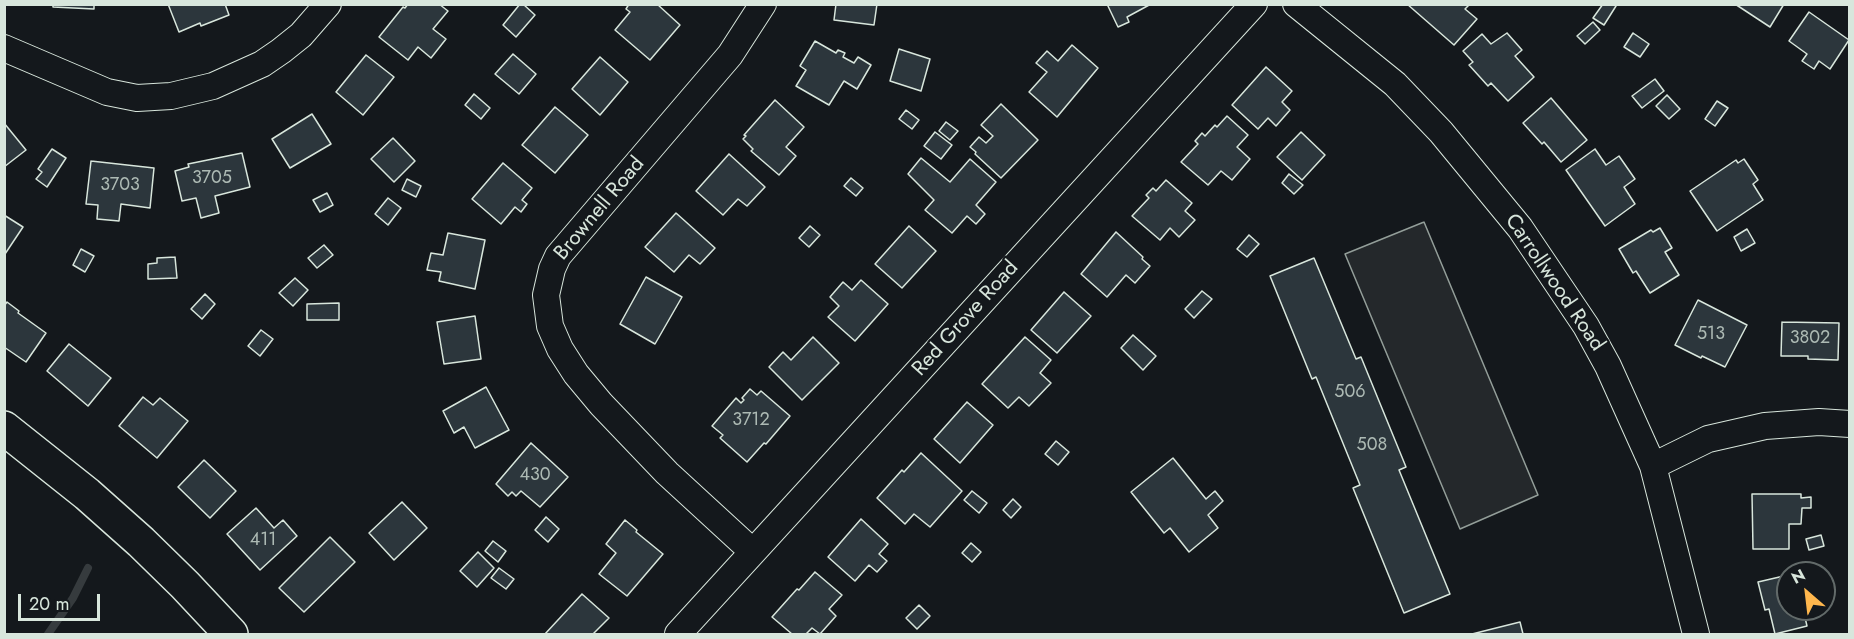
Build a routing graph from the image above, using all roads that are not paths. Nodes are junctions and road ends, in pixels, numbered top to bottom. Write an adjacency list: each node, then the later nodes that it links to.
1 (328, 4): 5 (street)
2 (763, 4): 9 (street, Brownell Road)
3 (1254, 4): 9 (street, Red Grove Road)
4 (1296, 4): 8 (street, Carrollwood Road)
5 (4, 48)
6 (1850, 424): 8 (street)
7 (4, 428): 10 (street)
8 (1653, 466): 12 (street, Carrollwood Road)
9 (753, 552): 11 (street, Red Grove Road)
10 (231, 634)
11 (678, 634)
12 (1696, 634)

